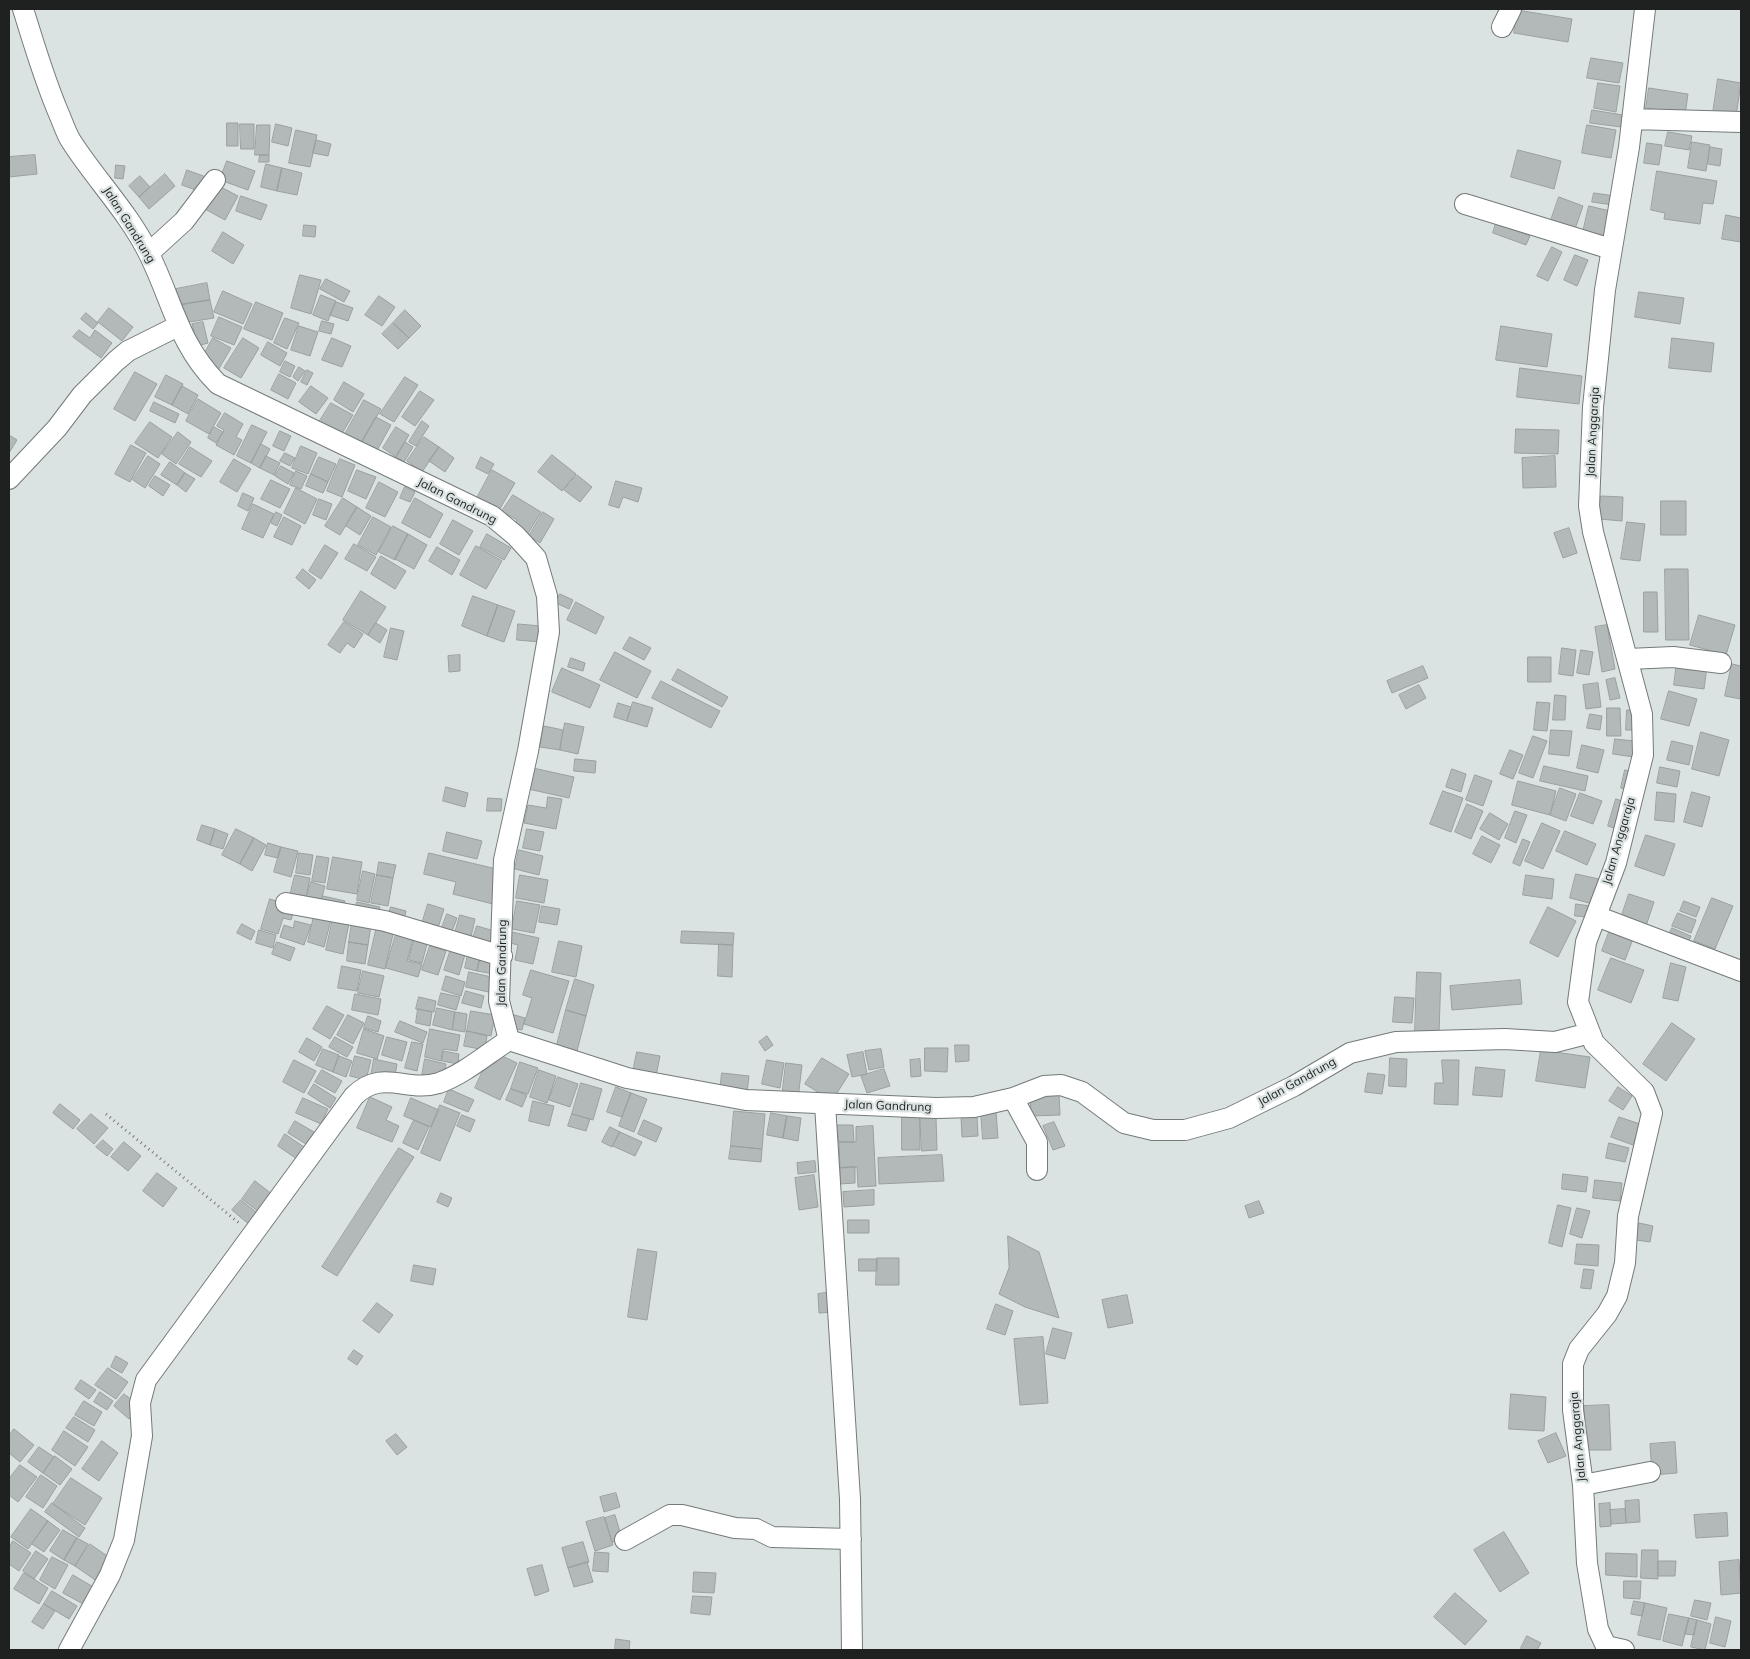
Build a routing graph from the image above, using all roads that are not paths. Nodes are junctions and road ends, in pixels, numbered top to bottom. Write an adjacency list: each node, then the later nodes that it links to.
1 (24, 9): 10 (street, Jalan Gandrung)
2 (1511, 9): 4 (street)
3 (1644, 9): 5 (street, Jalan Anggaraja)
4 (1502, 27)
5 (1632, 119): 6 (street); 9 (street, Jalan Anggaraja)
6 (1741, 122)
7 (215, 180): 10 (street)
8 (1465, 204): 9 (street)
9 (1611, 249): 13 (street, Jalan Anggaraja)
10 (149, 253): 11 (street, Jalan Gandrung)
11 (178, 326): 12 (street); 17 (street, Jalan Gandrung)
12 (9, 479)
13 (1628, 659): 14 (street); 16 (street, Jalan Anggaraja)
14 (1721, 663)
15 (286, 903): 17 (street)
16 (1596, 916): 18 (street); 19 (street, Jalan Anggaraja)
17 (502, 956): 20 (street, Jalan Gandrung)
18 (1741, 971)
19 (1590, 1033): 21 (street, Jalan Gandrung); 25 (street, Jalan Anggaraja)
20 (509, 1040): 22 (street, Jalan Gandrung); 29 (street)
21 (1013, 1098): 22 (street, Jalan Gandrung); 23 (street)
22 (825, 1104): 26 (street)
23 (1037, 1170)
24 (1650, 1472): 25 (street)
25 (1583, 1485): 28 (street, Jalan Anggaraja)
26 (851, 1539): 27 (street); 30 (street)
27 (625, 1540)
28 (1611, 1649)
29 (69, 1650)
30 (852, 1650)

